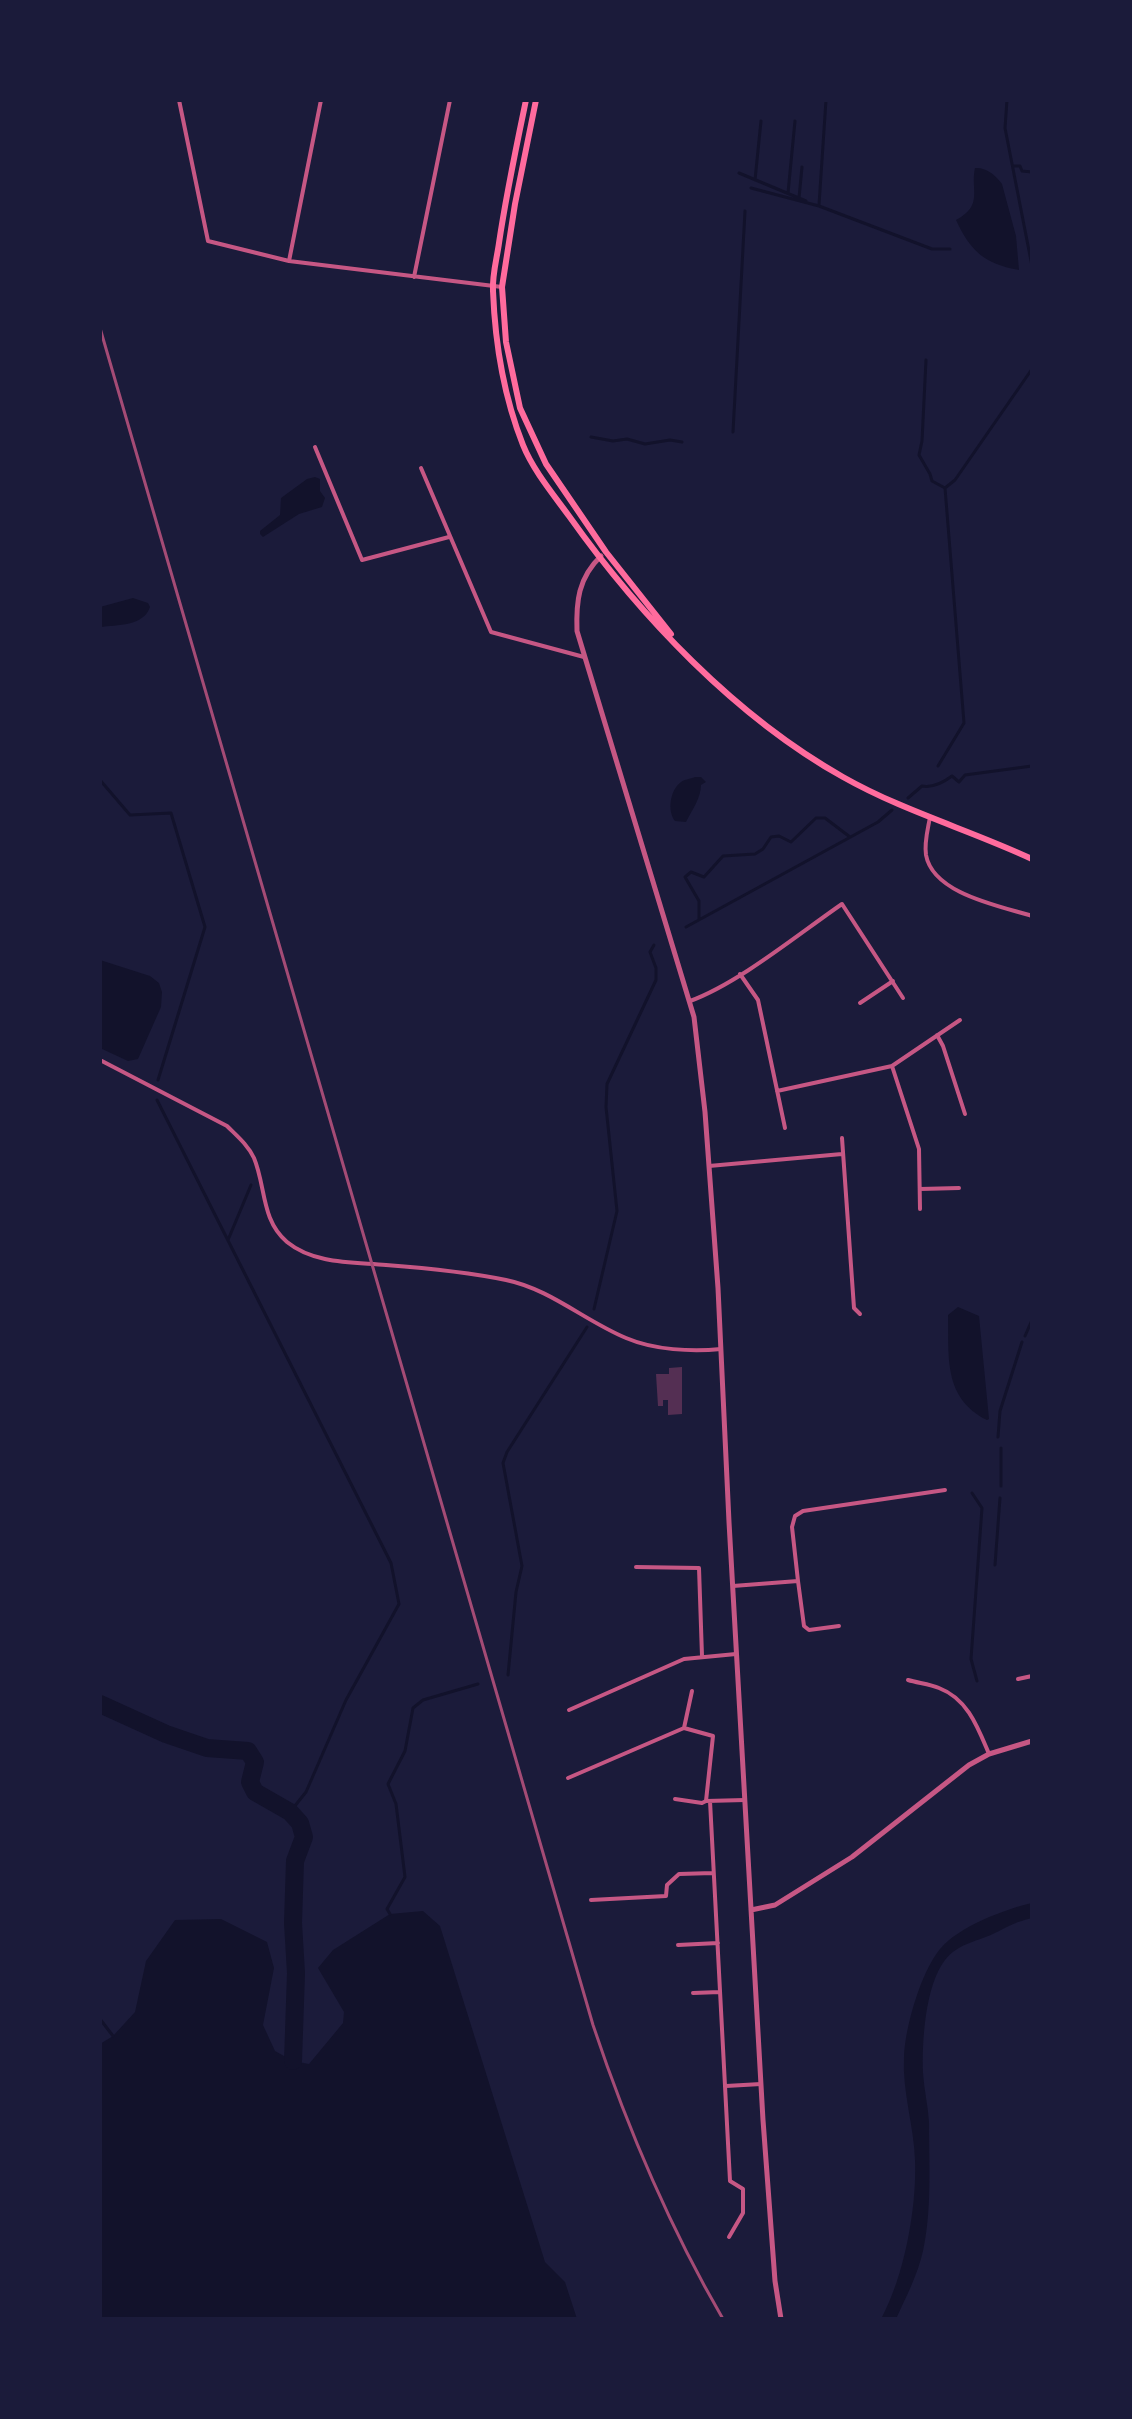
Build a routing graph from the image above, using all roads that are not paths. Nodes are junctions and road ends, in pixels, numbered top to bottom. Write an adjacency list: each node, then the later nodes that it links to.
1 (179, 100): 6 (street)
2 (321, 100): 6 (street)
3 (450, 100): 7 (street)
4 (526, 100): 8 (main road)
5 (536, 100): 9 (main road)
6 (289, 261): 7 (street)
7 (414, 277): 8 (street)
8 (493, 287): 9 (street); 14 (main road)
9 (502, 287): 13 (main road)
10 (315, 447): 12 (street)
11 (421, 468): 12 (street)
12 (449, 537): 16 (street)
13 (606, 552): 14 (street); 15 (main road)
14 (599, 558): 15 (main road); 16 (street)
15 (683, 649): 17 (main road)
16 (584, 657): 23 (street)
17 (930, 817): 18 (main road); 19 (street)
18 (1032, 859)
19 (1032, 916)
20 (740, 974): 21 (street); 23 (street); 29 (street)
21 (893, 981): 22 (street); 24 (street)
22 (903, 998)
23 (690, 1001): 34 (street)
24 (860, 1003)
25 (960, 1020): 26 (street)
26 (937, 1035): 28 (street); 30 (street)
27 (100, 1060): 39 (street)
28 (892, 1066): 29 (street); 36 (street)
29 (777, 1091): 31 (street)
30 (965, 1114)
31 (785, 1128)
32 (842, 1138): 33 (street)
33 (842, 1154): 34 (street); 38 (street)
34 (709, 1166): 39 (street)
35 (959, 1188): 36 (street)
36 (920, 1189): 37 (street)
37 (920, 1209)
38 (860, 1314)
39 (721, 1349): 43 (street)
40 (945, 1490): 42 (street)
41 (636, 1567): 46 (street)
42 (798, 1581): 43 (street); 44 (street)
43 (733, 1586): 45 (street)
44 (839, 1626)
45 (736, 1654): 46 (street); 57 (street)
46 (702, 1656): 51 (street)
47 (1032, 1676): 48 (street)
48 (1018, 1679)
49 (908, 1680): 54 (street)
50 (692, 1691): 52 (street)
51 (569, 1710)
52 (684, 1728): 55 (street); 58 (street)
53 (1032, 1741): 54 (street)
54 (989, 1754): 61 (street)
55 (568, 1778)
56 (675, 1799): 58 (street)
57 (745, 1800): 58 (street); 61 (street)
58 (708, 1801): 59 (street)
59 (713, 1873): 60 (street); 62 (street)
60 (591, 1900)
61 (751, 1910): 66 (street)
62 (718, 1943): 63 (street); 64 (street)
63 (678, 1945)
64 (720, 1992): 65 (street); 67 (street)
65 (693, 1993)
66 (761, 2084): 67 (street); 69 (street)
67 (726, 2086): 68 (street)
68 (729, 2237)
69 (781, 2319)

